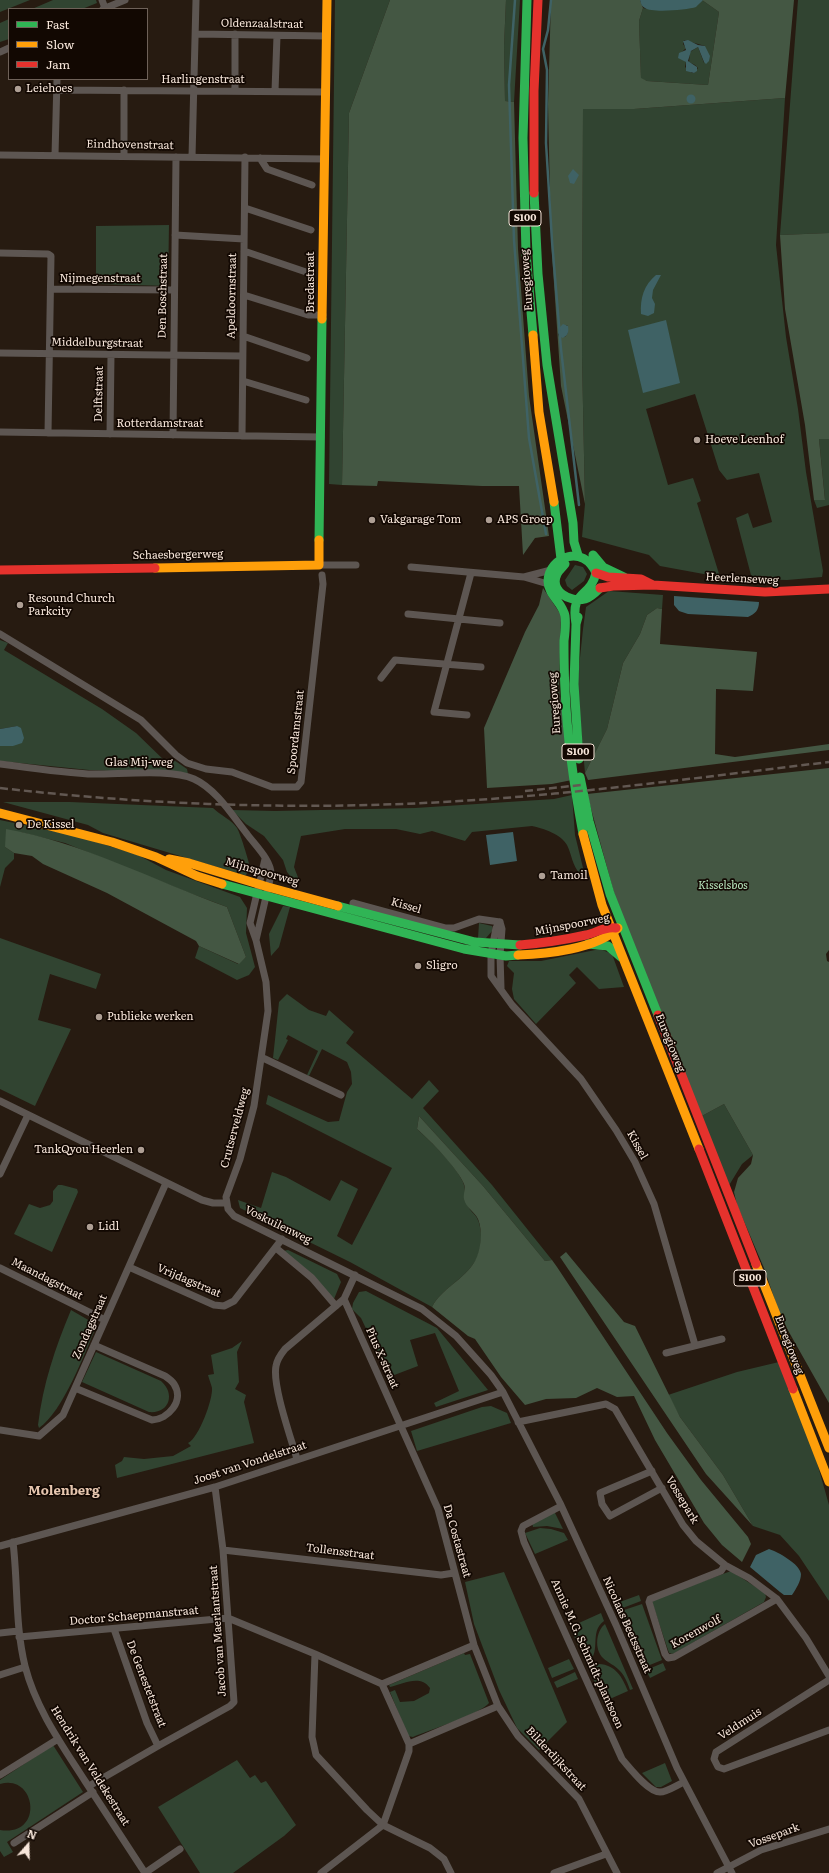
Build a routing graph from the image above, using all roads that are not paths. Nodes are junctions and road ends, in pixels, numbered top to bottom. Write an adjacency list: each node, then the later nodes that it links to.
1 (102, 0): 7 (street)
2 (125, 0): 7 (street)
3 (196, 0): 8 (street)
4 (327, 0): 11 (main road, Bredastraat)
5 (527, 0): 56 (main road, Euregioweg / S100)
6 (538, 0): 54 (main road, Euregioweg / S100)
7 (104, 8)
8 (196, 34): 9 (street, Oldenzaalstraat); 15 (street)
9 (235, 34): 10 (street, Oldenzaalstraat); 16 (street)
10 (277, 36): 11 (street, Oldenzaalstraat); 17 (street)
11 (326, 36): 18 (main road, Bredastraat)
12 (57, 80): 13 (street)
13 (57, 90): 14 (street, Harlingenstraat); 20 (street)
14 (124, 90): 15 (street, Harlingenstraat); 21 (street)
15 (194, 91): 16 (street, Harlingenstraat); 23 (street)
16 (235, 91): 17 (street, Harlingenstraat)
17 (275, 92): 18 (street, Harlingenstraat)
18 (326, 92): 26 (main road, Bredastraat)
19 (0, 155): 20 (street, Eindhovenstraat)
20 (55, 155): 21 (street, Eindhovenstraat)
21 (124, 156): 22 (street, Eindhovenstraat)
22 (176, 157): 23 (street, Eindhovenstraat); 30 (street, Den Boschstraat)
23 (192, 157): 24 (street, Eindhovenstraat)
24 (245, 158): 25 (street, Eindhovenstraat); 28 (street, Apeldoornstraat)
25 (260, 158): 26 (street, Eindhovenstraat); 27 (street)
26 (325, 159): 38 (main road, Bredastraat)
27 (312, 185)
28 (245, 208): 29 (street); 31 (street, Apeldoornstraat)
29 (311, 230)
30 (175, 235): 31 (street); 36 (street, Den Boschstraat)
31 (244, 239): 32 (street, Apeldoornstraat)
32 (244, 251): 34 (street); 37 (street, Apeldoornstraat)
33 (0, 253): 35 (street)
34 (309, 273)
35 (51, 290): 36 (street, Nijmegenstraat); 41 (street)
36 (174, 290): 43 (street, Den Boschstraat)
37 (244, 295): 38 (street); 39 (street, Apeldoornstraat)
38 (323, 316): 53 (main road, Bredastraat)
39 (243, 336): 44 (street, Apeldoornstraat); 45 (street)
40 (0, 353): 41 (street, Middelburgstraat)
41 (50, 354): 42 (street, Middelburgstraat); 49 (street)
42 (111, 355): 43 (street, Middelburgstraat); 50 (street, Delftstraat)
43 (173, 355): 44 (street, Middelburgstraat); 51 (street, Den Boschstraat)
44 (242, 356): 46 (street, Apeldoornstraat)
45 (307, 358)
46 (243, 381): 47 (street); 52 (street, Apeldoornstraat)
47 (306, 400)
48 (0, 432): 49 (street, Rotterdamstraat)
49 (48, 433): 50 (street, Rotterdamstraat)
50 (110, 434): 51 (street, Rotterdamstraat)
51 (172, 435): 52 (street, Rotterdamstraat)
52 (242, 436): 53 (street, Rotterdamstraat)
53 (321, 437): 57 (main road, Bredastraat)
54 (573, 524): 55 (main road, Euregioweg / S100); 66 (main road)
55 (578, 555): 56 (main road); 63 (main road)
56 (564, 558): 61 (main road); 67 (main road)
57 (320, 565): 58 (street, Schaesbergerweg); 60 (main road, Schaesbergerweg)
58 (356, 565)
59 (411, 567): 62 (street)
60 (0, 570)
61 (551, 570): 65 (street); 67 (main road)
62 (471, 573): 65 (street); 72 (street)
63 (596, 573): 66 (main road, Heerlenseweg); 70 (main road)
64 (322, 575): 74 (street, Spoordamstraat)
65 (524, 577): 67 (street)
66 (624, 577): 68 (main road, Heerlenseweg)
67 (552, 584): 70 (main road); 89 (main road, Euregioweg / S100)
68 (653, 585): 69 (main road, Heerlenseweg); 70 (main road, Heerlenseweg)
69 (829, 589)
70 (579, 600): 83 (main road, Euregioweg / S100)
71 (408, 614): 72 (street)
72 (459, 618): 73 (street); 75 (street)
73 (500, 623)
74 (0, 634)
75 (446, 664): 76 (street); 77 (street); 78 (street)
76 (481, 667)
77 (381, 678)
78 (467, 715)
79 (0, 764): 82 (street, Glas Mij-weg)
80 (0, 814): 81 (main road, Mijnspoorweg)
81 (156, 857): 84 (main road, Mijnspoorweg); 86 (main road, Mijnspoorweg)
82 (265, 859): 84 (street); 85 (street, Glas Mij-weg)
83 (605, 878): 89 (main road, S100); 95 (main road, Euregioweg / S100)
84 (258, 884): 85 (main road, Mijnspoorweg); 86 (street, Crutserveldweg)
85 (268, 887): 87 (street, Glas Mij-weg); 91 (main road, Mijnspoorweg)
86 (255, 894): 87 (main road, Mijnspoorweg); 90 (street, Crutserveldweg)
87 (266, 897): 90 (street, Crutserveldweg); 93 (main road, Mijnspoorweg)
88 (353, 903): 91 (street, Kissel)
89 (614, 930): 91 (main road, Mijnspoorweg); 92 (main road, Mijnspoorweg); 94 (main road, Euregioweg / S100); 95 (main road, S100)
90 (256, 940): 96 (street, Crutserveldweg)
91 (496, 944): 93 (street, Kissel)
92 (588, 944): 93 (main road, Mijnspoorweg); 94 (main road)
93 (495, 954): 113 (street, Kissel)
94 (623, 959): 123 (main road, Euregioweg / S100)
95 (650, 994): 120 (main road, Euregioweg / S100)
96 (263, 1058): 97 (street); 102 (street, Crutserveldweg)
97 (341, 1095)
98 (0, 1101): 99 (street)
99 (28, 1115): 100 (street); 101 (street)
100 (0, 1174)
101 (166, 1183): 102 (street); 105 (street, Zondagstraat)
102 (226, 1203): 103 (street, Voskuilenweg)
103 (282, 1239): 104 (street, Vrijdagstraat); 107 (street, Voskuilenweg)
104 (276, 1248): 105 (street, Vrijdagstraat); 109 (street, Voskuilenweg)
105 (129, 1267): 110 (street, Zondagstraat)
106 (0, 1268): 110 (street, Maandagstraat)
107 (355, 1275): 108 (street); 116 (street, Voskuilenweg)
108 (344, 1299): 109 (street); 118 (street, Pius X-straat)
109 (336, 1306): 121 (street)
110 (105, 1320): 112 (street, Zondagstraat)
111 (722, 1339): 113 (street)
112 (94, 1345): 115 (street, Zondagstraat); 115 (street)
113 (695, 1345): 114 (street)
114 (666, 1353)
115 (75, 1388): 119 (street, Zondagstraat)
116 (503, 1392): 117 (street, Nicolaas Beetsstraat); 118 (street, Joost van Vondelstraat)
117 (518, 1422): 122 (street, Vossepark); 126 (street, Nicolaas Beetsstraat)
118 (400, 1426): 121 (street, Joost van Vondelstraat); 131 (street, Da Costastraat)
119 (0, 1430)
120 (829, 1448)
121 (297, 1459): 124 (street, Joost van Vondelstraat)
122 (652, 1471): 125 (street, Vossepark); 125 (street)
123 (829, 1482)
124 (215, 1487): 127 (street, Joost van Vondelstraat); 129 (street, Jacob van Maerlantstraat)
125 (662, 1488): 130 (street, Vossepark)
126 (561, 1506): 150 (street, Nicolaas Beetsstraat); 150 (street, Annie M.G. Schmidt-plantsoen)
127 (13, 1542): 128 (street, Joost van Vondelstraat); 136 (street, Hendrik van Veldekestraat)
128 (0, 1546)
129 (223, 1550): 131 (street, Tollensstraat); 133 (street, Jacob van Maerlantstraat)
130 (725, 1565): 132 (street, Vossepark); 132 (street, Korenwolf)
131 (454, 1573): 137 (street, Da Costastraat)
132 (777, 1599): 141 (street, Vossepark)
133 (228, 1618): 134 (street, Doctor Schaepmanstraat); 138 (street, Doctor Schaepmanstraat); 148 (street, Jacob van Maerlantstraat)
134 (114, 1629): 136 (street, Doctor Schaepmanstraat); 148 (street, De Genestetstraat)
135 (0, 1633): 136 (street)
136 (18, 1634): 139 (street, Hendrik van Veldekestraat)
137 (474, 1644): 143 (street); 144 (street, Da Costastraat)
138 (315, 1654): 143 (street, Doctor Schaepmanstraat); 152 (street)
139 (25, 1667): 140 (street); 146 (street, Hendrik van Veldekestraat)
140 (0, 1674)
141 (829, 1676)
142 (829, 1680): 145 (street, Veldmuis)
143 (382, 1684): 147 (street)
144 (498, 1706): 147 (street); 156 (street, Bilderdijkstraat)
145 (829, 1730)
146 (58, 1739): 149 (street); 151 (street, Hendrik van Veldekestraat)
147 (409, 1744): 152 (street)
148 (158, 1746): 151 (street, Jacob van Maerlantstraat)
149 (0, 1775)
150 (684, 1782): 157 (street, Nicolaas Beetsstraat)
151 (91, 1789): 154 (street, Jacob van Maerlantstraat); 158 (street, Hendrik van Veldekestraat)
152 (383, 1825): 159 (street); 160 (street)
153 (829, 1829): 157 (street, Vossepark)
154 (14, 1843)
155 (180, 1849): 158 (street)
156 (606, 1854): 161 (street); 162 (street, Bilderdijkstraat)
157 (730, 1870): 163 (street)
158 (145, 1873)
159 (322, 1873)
160 (451, 1873)
161 (554, 1873)
162 (617, 1873)
163 (717, 1873)

